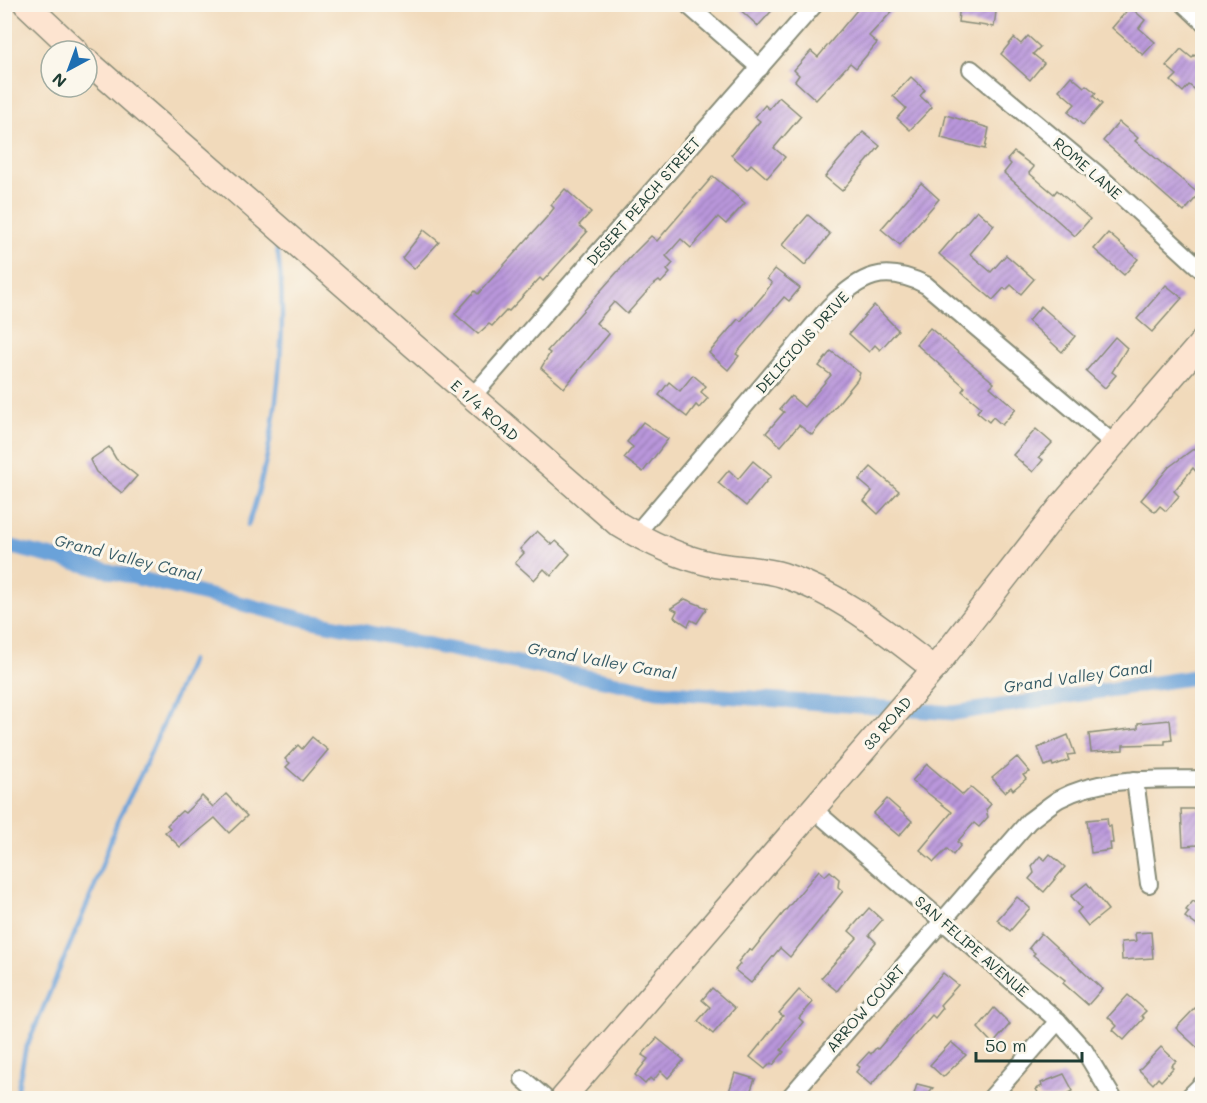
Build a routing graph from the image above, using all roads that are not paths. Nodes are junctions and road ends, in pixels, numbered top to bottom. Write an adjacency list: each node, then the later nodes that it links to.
1 (26, 4): 6 (street)
2 (816, 4): 7 (street, DESERT PEACH STREET)
3 (1184, 4): 5 (street)
4 (690, 7): 7 (street)
5 (1203, 21)
6 (63, 39)
7 (760, 68): 12 (street, DESERT PEACH STREET)
8 (971, 69): 10 (street, ROME LANE)
9 (99, 72): 12 (street, E 1/4 ROAD)
10 (1203, 270)
11 (1203, 342): 13 (street, 33 ROAD)
12 (471, 398): 14 (street, E 1/4 ROAD)
13 (1113, 443): 14 (street, DELICIOUS DRIVE); 15 (street, 33 ROAD)
14 (635, 535): 15 (street, E 1/4 ROAD)
15 (934, 669): 18 (street, 33 ROAD)
16 (1203, 779): 17 (street, ARROW COURT)
17 (1135, 780): 19 (street); 20 (street, ARROW COURT)
18 (813, 809): 20 (street, SAN FELIPE AVENUE); 25 (street, 33 ROAD)
19 (1149, 884)
20 (943, 919): 21 (street, SAN FELIPE AVENUE); 26 (street, ARROW COURT)
21 (1058, 1021): 27 (street); 28 (street, SAN FELIPE AVENUE)
22 (523, 1079): 24 (street)
23 (1203, 1084): 29 (street)
24 (545, 1098)
25 (563, 1098)
26 (789, 1098)
27 (991, 1098)
28 (1113, 1098)
29 (1188, 1098)

